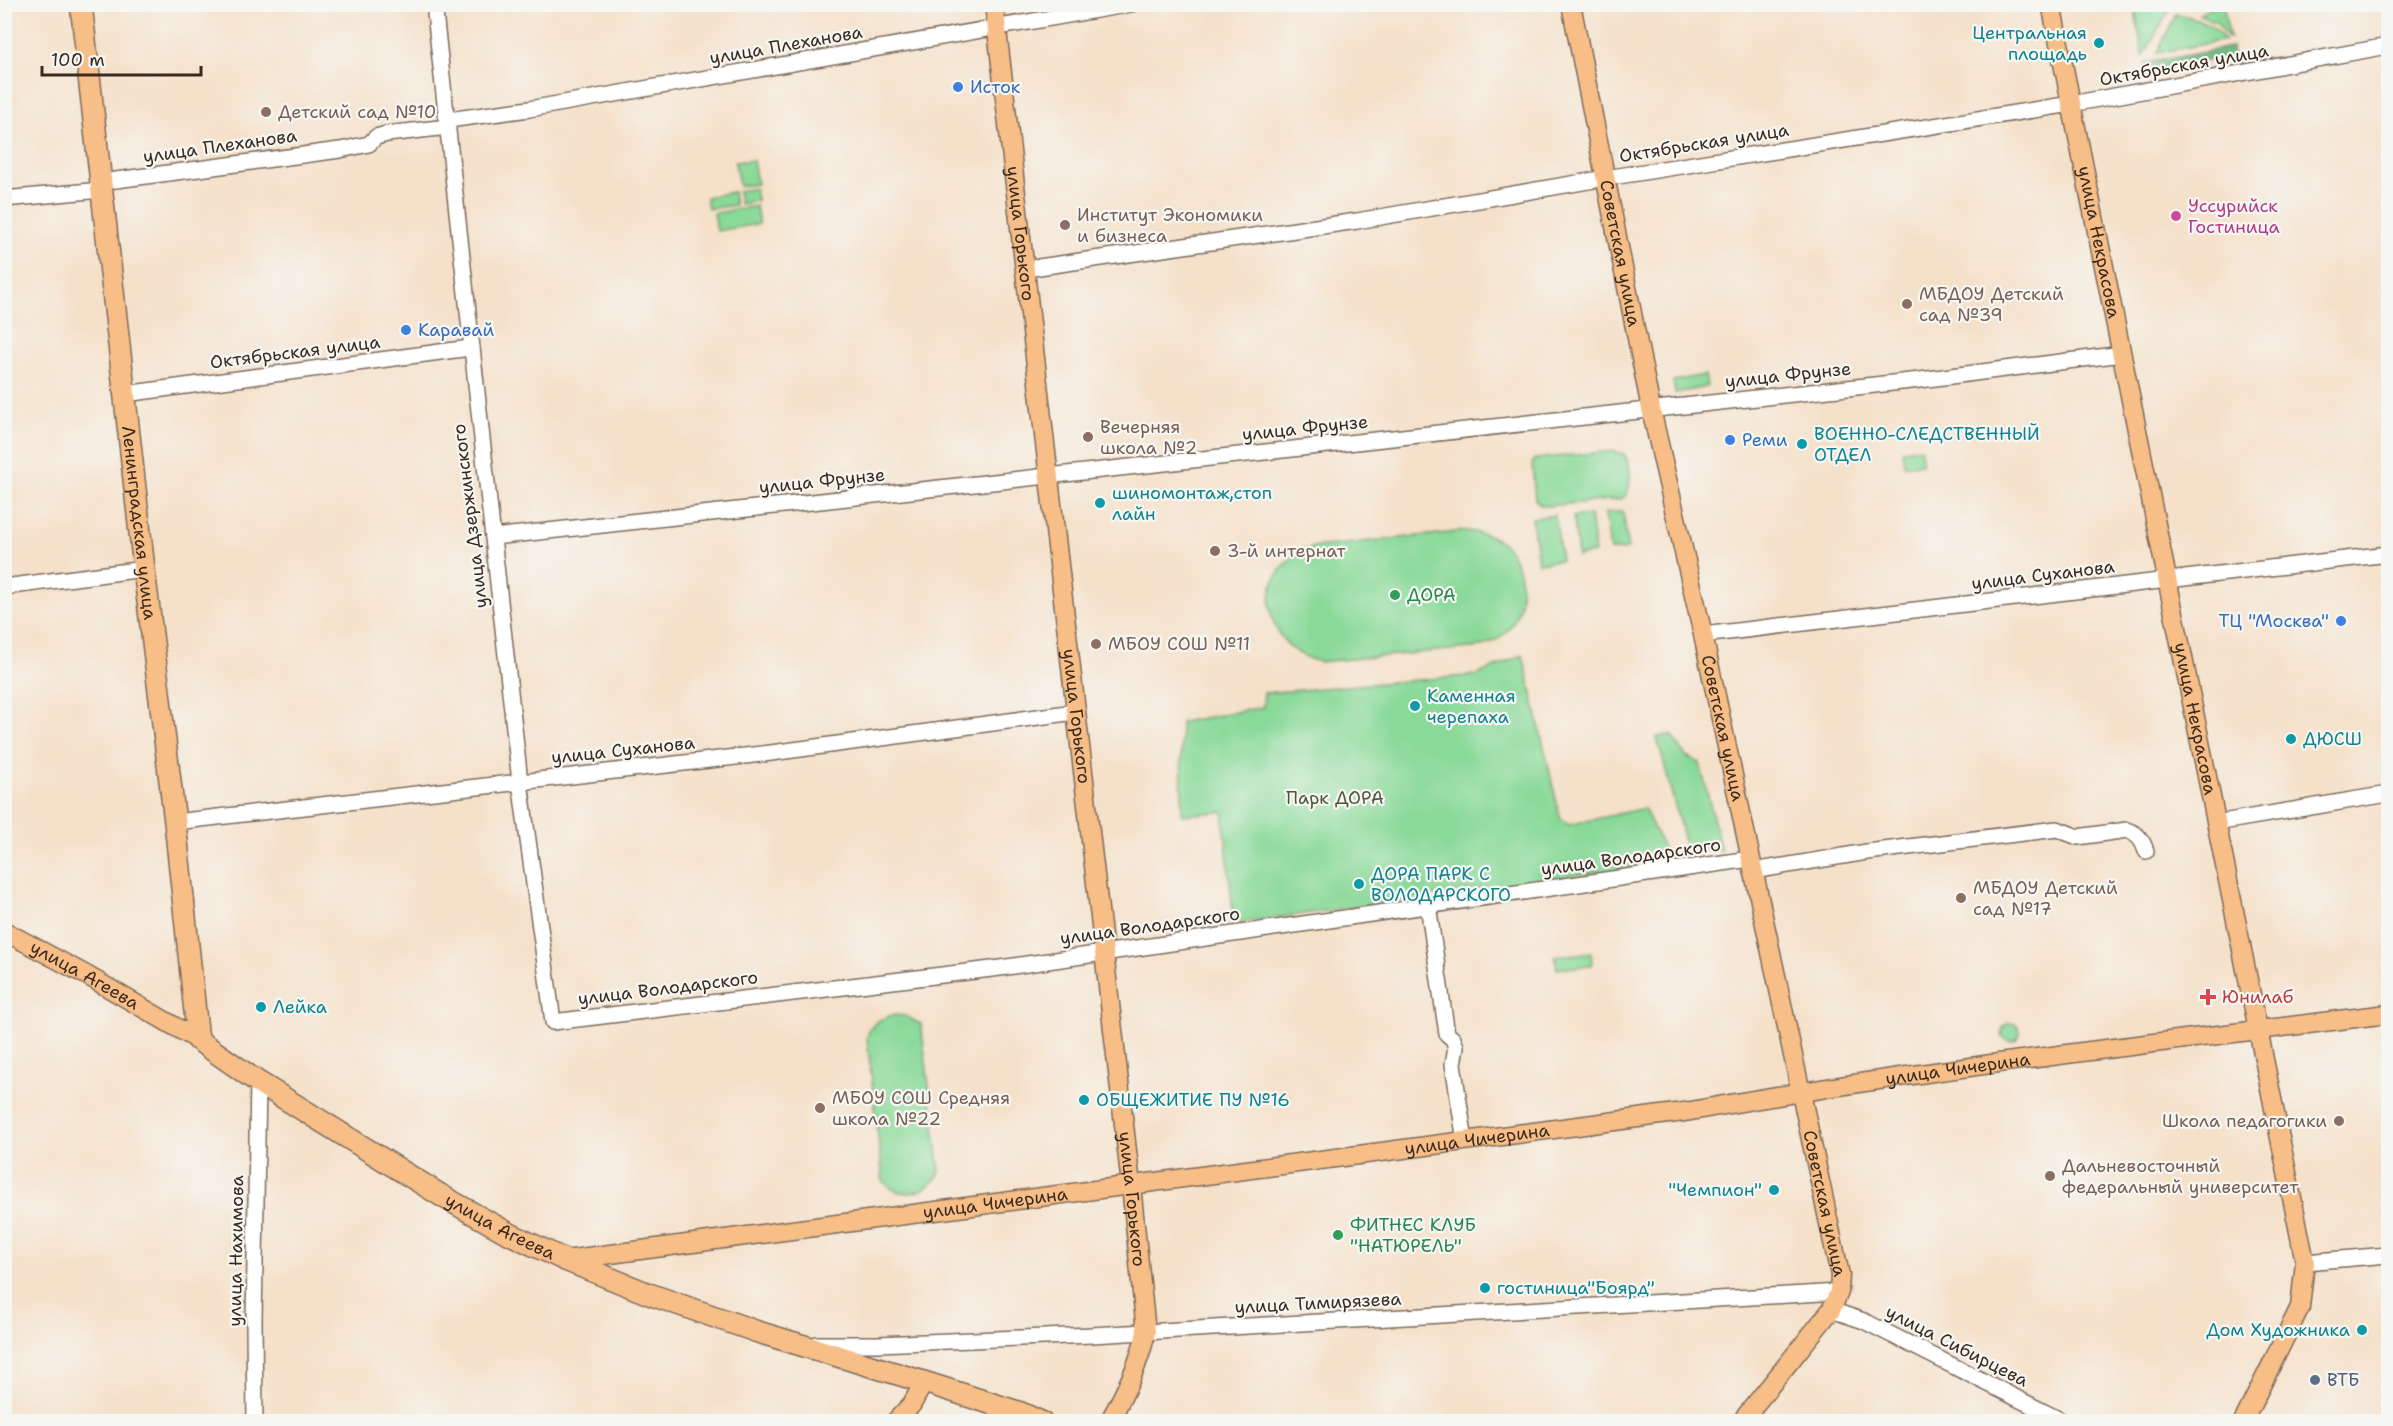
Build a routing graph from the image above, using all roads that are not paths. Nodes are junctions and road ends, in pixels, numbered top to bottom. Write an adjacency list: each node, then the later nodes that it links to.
1 (81, 4): 12 (highway, Ленинградская улица)
2 (434, 4): 10 (street, улица Дзержинского)
3 (994, 4): 7 (main road, улица Горького)
4 (1131, 4): 7 (street, улица Плеханова)
5 (1571, 4): 11 (main road, Советская улица)
6 (2051, 4): 9 (main road, улица Некрасова)
7 (997, 29): 10 (street, улица Плеханова); 14 (main road, улица Горького)
8 (2388, 46): 9 (street, Октябрьская улица)
9 (2072, 104): 11 (street, Октябрьская улица); 16 (main road, улица Некрасова)
10 (448, 123): 12 (street, улица Плеханова); 15 (street, улица Дзержинского)
11 (1606, 178): 14 (street, Октябрьская улица); 18 (main road, Советская улица)
12 (101, 186): 13 (street, улица Плеханова); 17 (highway, Ленинградская улица)
13 (4, 199)
14 (1025, 269): 19 (main road, улица Горького)
15 (470, 348): 17 (street, Октябрьская улица); 20 (street, улица Дзержинского)
16 (2122, 354): 18 (street, улица Фрунзе); 23 (main road, улица Некрасова)
17 (125, 394): 22 (highway, Ленинградская улица)
18 (1651, 409): 19 (street, улица Фрунзе); 25 (main road, Советская улица)
19 (1047, 475): 20 (street, улица Фрунзе); 26 (main road, улица Горького)
20 (493, 537): 27 (street, улица Дзержинского)
21 (2388, 554): 23 (street, улица Суханова)
22 (144, 569): 24 (street); 29 (highway, Ленинградская улица)
23 (2168, 580): 25 (street, улица Суханова); 30 (main road, улица Некрасова)
24 (4, 586)
25 (1703, 635): 32 (main road, Советская улица)
26 (1075, 712): 27 (street, улица Суханова); 35 (main road, улица Горького)
27 (519, 782): 29 (street, улица Суханова); 37 (street, улица Дзержинского)
28 (2388, 794): 30 (street)
29 (175, 822): 39 (highway, Ленинградская улица)
30 (2216, 823): 38 (main road, улица Некрасова)
31 (2146, 850): 32 (street, улица Володарского)
32 (1751, 865): 33 (street, улица Володарского); 41 (main road, Советская улица)
33 (1428, 905): 35 (street, улица Володарского); 42 (street)
34 (4, 931): 39 (main road, улица Агеева)
35 (1102, 952): 37 (street, улица Володарского); 43 (main road, улица Горького)
36 (2388, 1014): 38 (main road, улица Чичерина)
37 (553, 1022)
38 (2257, 1030): 41 (main road, улица Чичерина); 46 (main road, улица Некрасова)
39 (198, 1040): 40 (highway, улица Агеева)
40 (258, 1082): 45 (highway, улица Агеева); 52 (street, улица Нахимова)
41 (1802, 1092): 42 (main road, улица Чичерина); 47 (main road, Советская улица)
42 (1465, 1141): 43 (main road, улица Чичерина)
43 (1131, 1185): 45 (main road, улица Чичерина); 49 (main road, улица Горького)
44 (2388, 1255): 46 (street)
45 (565, 1260): 50 (highway, улица Агеева)
46 (2305, 1262): 58 (main road, улица Некрасова)
47 (1839, 1292): 48 (main road, Советская улица); 49 (street, улица Тимирязева)
48 (1831, 1310): 56 (main road, Советская улица); 57 (street, улица Сибирцева)
49 (1146, 1332): 50 (street, улица Тимирязева); 55 (main road, улица Горького)
50 (798, 1344): 51 (highway, улица Агеева)
51 (924, 1382): 53 (main road); 54 (highway, улица Агеева)
52 (255, 1422)
53 (895, 1422)
54 (1041, 1422)
55 (1109, 1422)
56 (1741, 1422)
57 (2064, 1422)
58 (2243, 1422)

